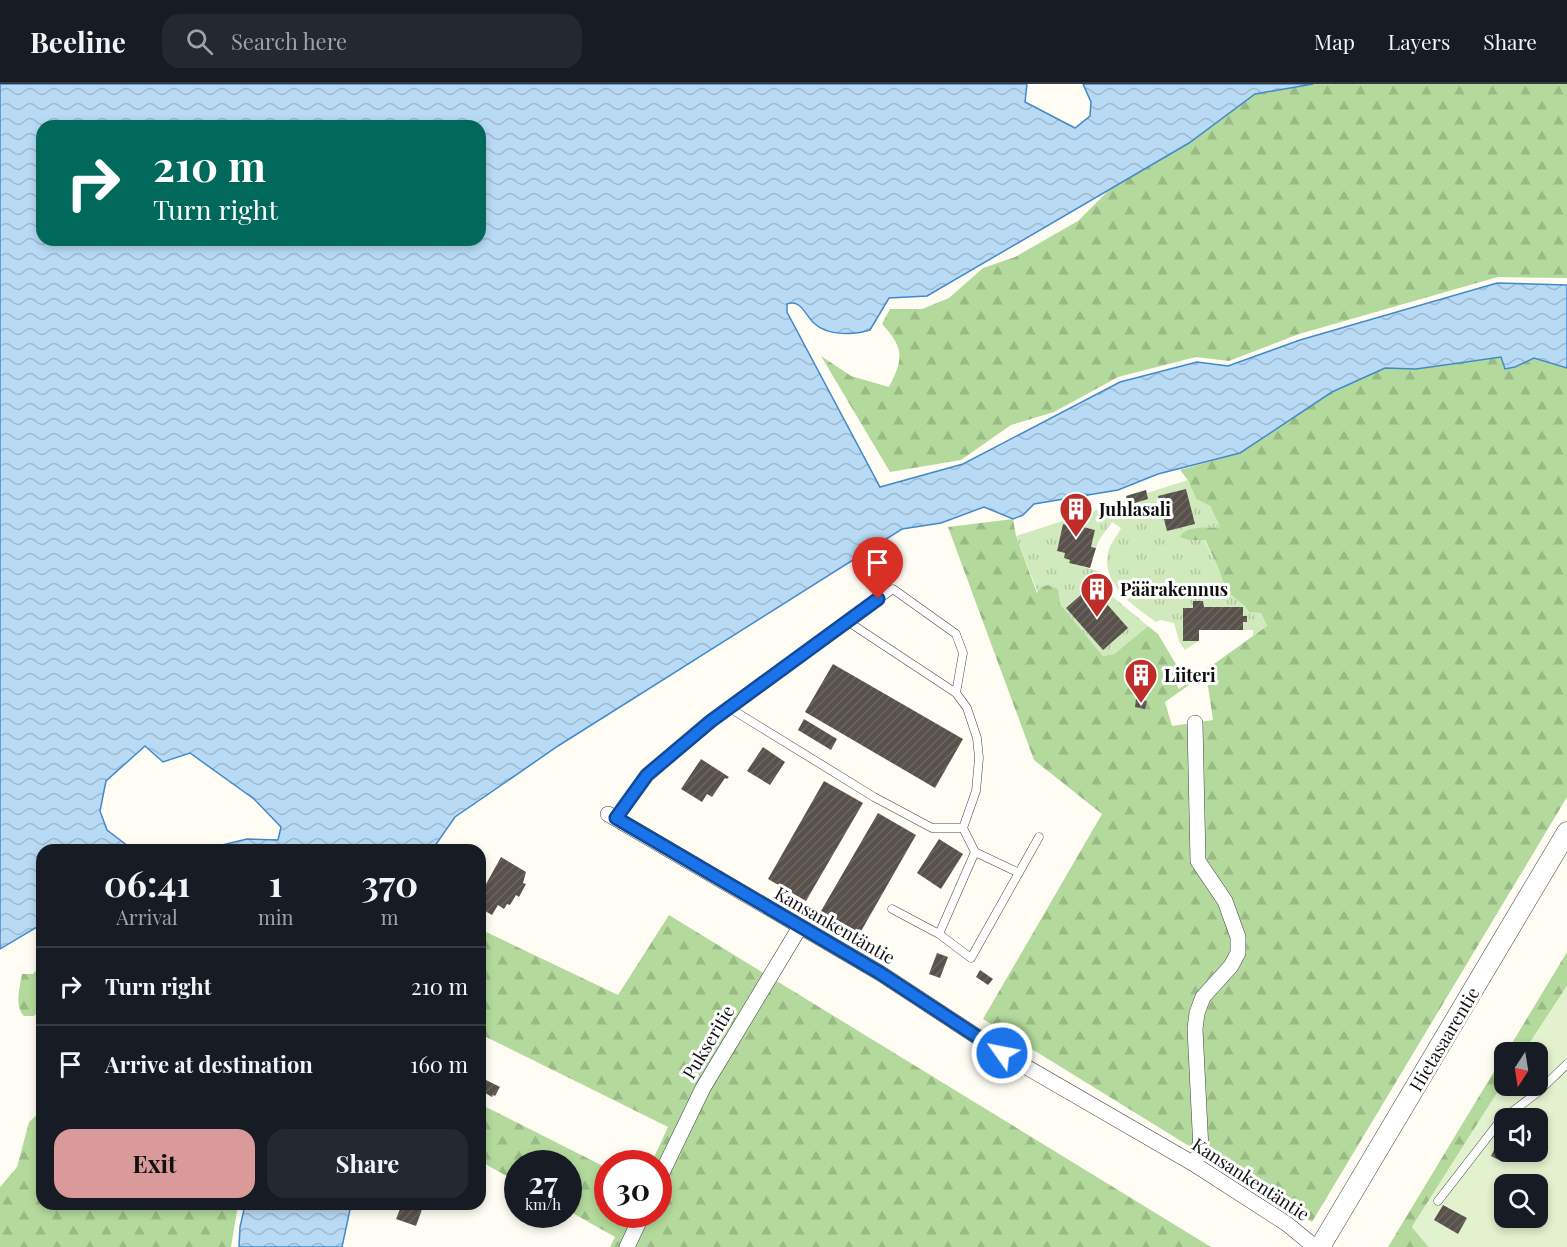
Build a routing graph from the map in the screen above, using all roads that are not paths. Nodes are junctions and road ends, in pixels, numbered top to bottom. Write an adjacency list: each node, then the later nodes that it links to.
1 (848, 621): 2 (lane); 2 (lane); 3 (lane)
2 (956, 693): 6 (lane)
3 (728, 708): 5 (lane); 6 (lane)
4 (1195, 723): 16 (street)
5 (612, 816): 12 (street, Kansankentäntie)
6 (963, 828): 9 (lane)
7 (1567, 832): 21 (street, Hietasaarentie)
8 (1039, 837): 10 (lane)
9 (975, 852): 10 (lane); 13 (lane)
10 (1019, 873): 13 (lane)
11 (892, 909): 13 (lane)
12 (800, 927): 15 (street, Pukseritie); 16 (street, Kansankentäntie)
13 (939, 934)
14 (1567, 1064): 17 (lane)
15 (672, 1152)
16 (1194, 1164): 20 (street, Kansankentäntie)
17 (1438, 1201)
18 (636, 1228): 19 (street)
19 (627, 1247)
20 (1315, 1247)
21 (1320, 1247)

